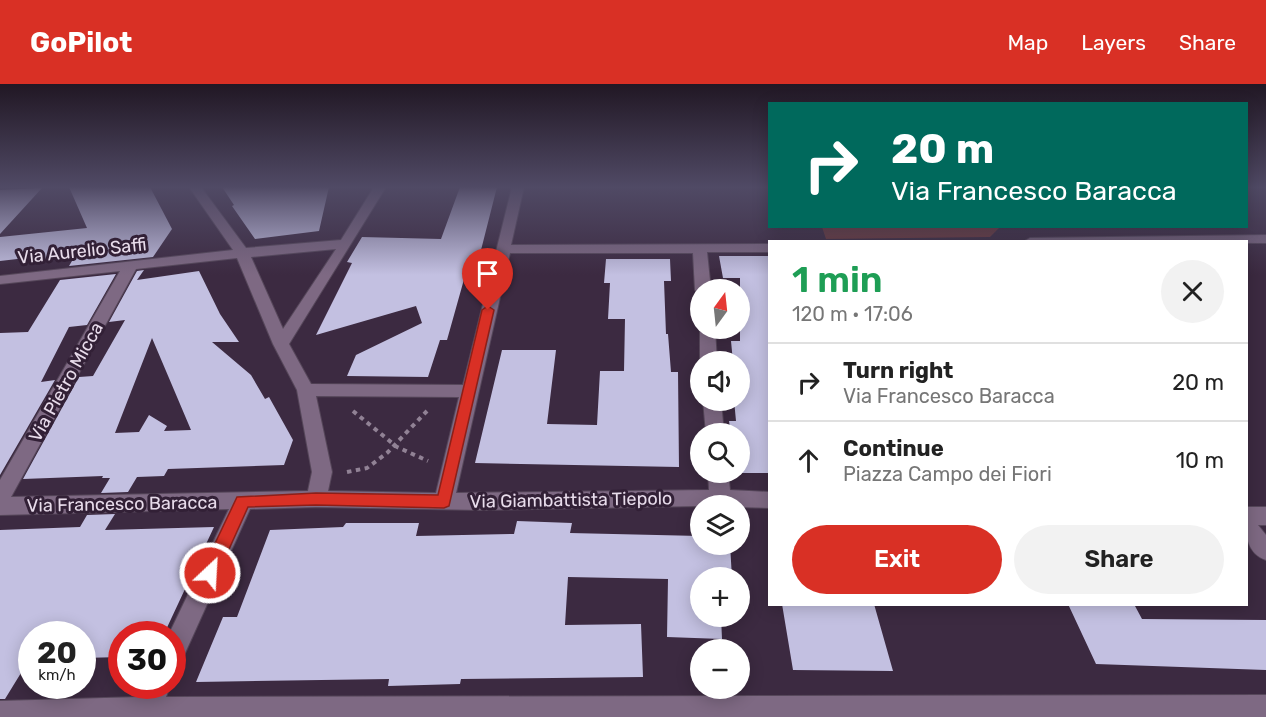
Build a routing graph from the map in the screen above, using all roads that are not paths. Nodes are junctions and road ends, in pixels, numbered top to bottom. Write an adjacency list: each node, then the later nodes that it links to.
1 (216, 217): 10 (street)
2 (362, 217): 6 (street)
3 (510, 217): 8 (street)
4 (1266, 239): 5 (street)
5 (1152, 240)
6 (346, 244): 10 (street, Via Aurelio Saffi); 14 (street)
7 (768, 248): 9 (street)
8 (502, 249): 9 (street); 16 (street)
9 (700, 249): 12 (street)
10 (242, 253): 11 (street, Via Aurelio Saffi); 14 (street)
11 (130, 266): 13 (street, Via Aurelio Saffi); 17 (street, Via Pietro Micca)
12 (703, 279)
13 (0, 280)
14 (281, 344): 15 (street)
15 (306, 390): 16 (street); 19 (street)
16 (468, 391): 23 (street)
17 (0, 498)
18 (690, 498): 23 (street, Via Giambattista Tiepolo)
19 (316, 499): 22 (street, Via Francesco Baracca); 23 (street, Via Giambattista Tiepolo)
20 (750, 499): 21 (street, Via Giambattista Tiepolo)
21 (768, 500)
22 (243, 501): 24 (street, Via Francesco Baracca); 29 (street)
23 (444, 501)
24 (0, 506)
25 (1248, 516): 26 (street)
26 (1266, 516)
27 (1248, 528): 28 (street)
28 (1266, 551)
29 (186, 624)
30 (152, 699): 32 (street)
31 (1266, 708): 32 (street)
32 (146, 710): 33 (street)
33 (0, 714)

